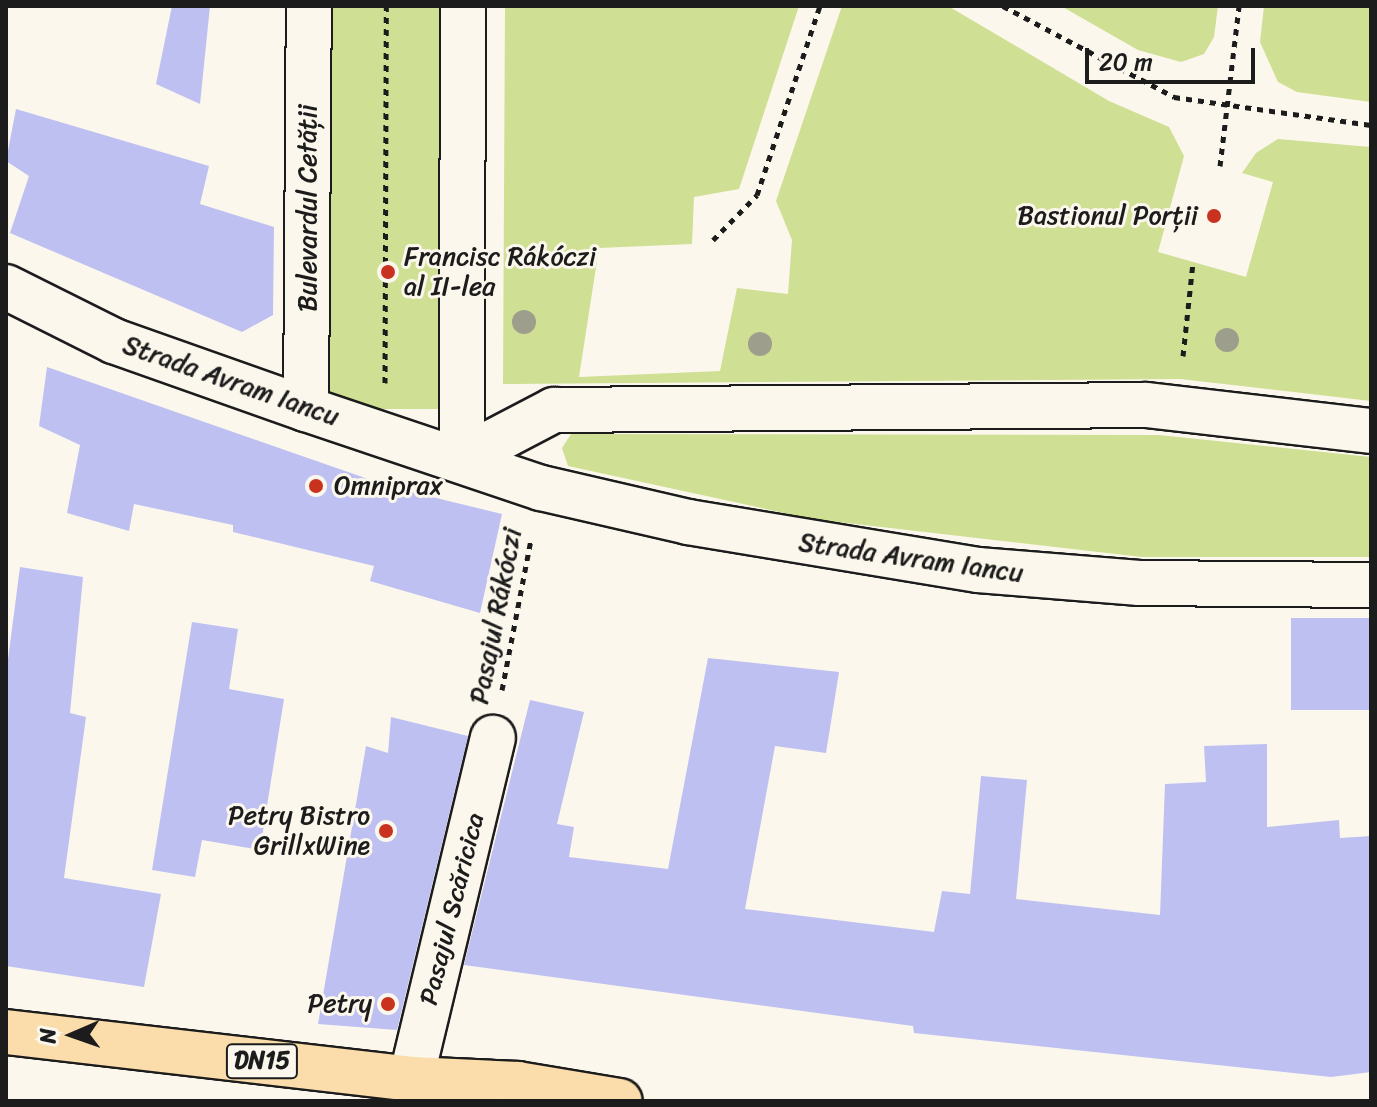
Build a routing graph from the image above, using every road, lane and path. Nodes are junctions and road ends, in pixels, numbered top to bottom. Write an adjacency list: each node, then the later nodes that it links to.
1 (309, 6): 13 (street, Bulevardul Cetății)
2 (386, 6): 16 (path)
3 (463, 6): 17 (street)
4 (820, 6): 10 (path)
5 (1003, 6): 7 (path)
6 (1239, 6): 7 (path)
7 (1228, 106): 8 (path); 9 (path)
8 (1371, 125)
9 (1220, 166)
10 (713, 240)
11 (1193, 262): 14 (path)
12 (6, 287): 13 (street, Strada Avram Iancu)
13 (306, 409): 16 (street, Strada Avram Iancu)
14 (1177, 409): 15 (street); 17 (street)
15 (1371, 431)
16 (385, 432): 17 (street, Strada Avram Iancu)
17 (462, 458): 19 (street, Strada Avram Iancu)
18 (533, 532): 20 (path, Pasajul Rákóczi)
19 (1371, 585)
20 (493, 738): 22 (street, Pasajul Scăricica)
21 (6, 1032): 22 (main road, DN15)
22 (411, 1079): 23 (main road, DN15)
23 (513, 1092): 24 (main road, DN15)
24 (620, 1101)

